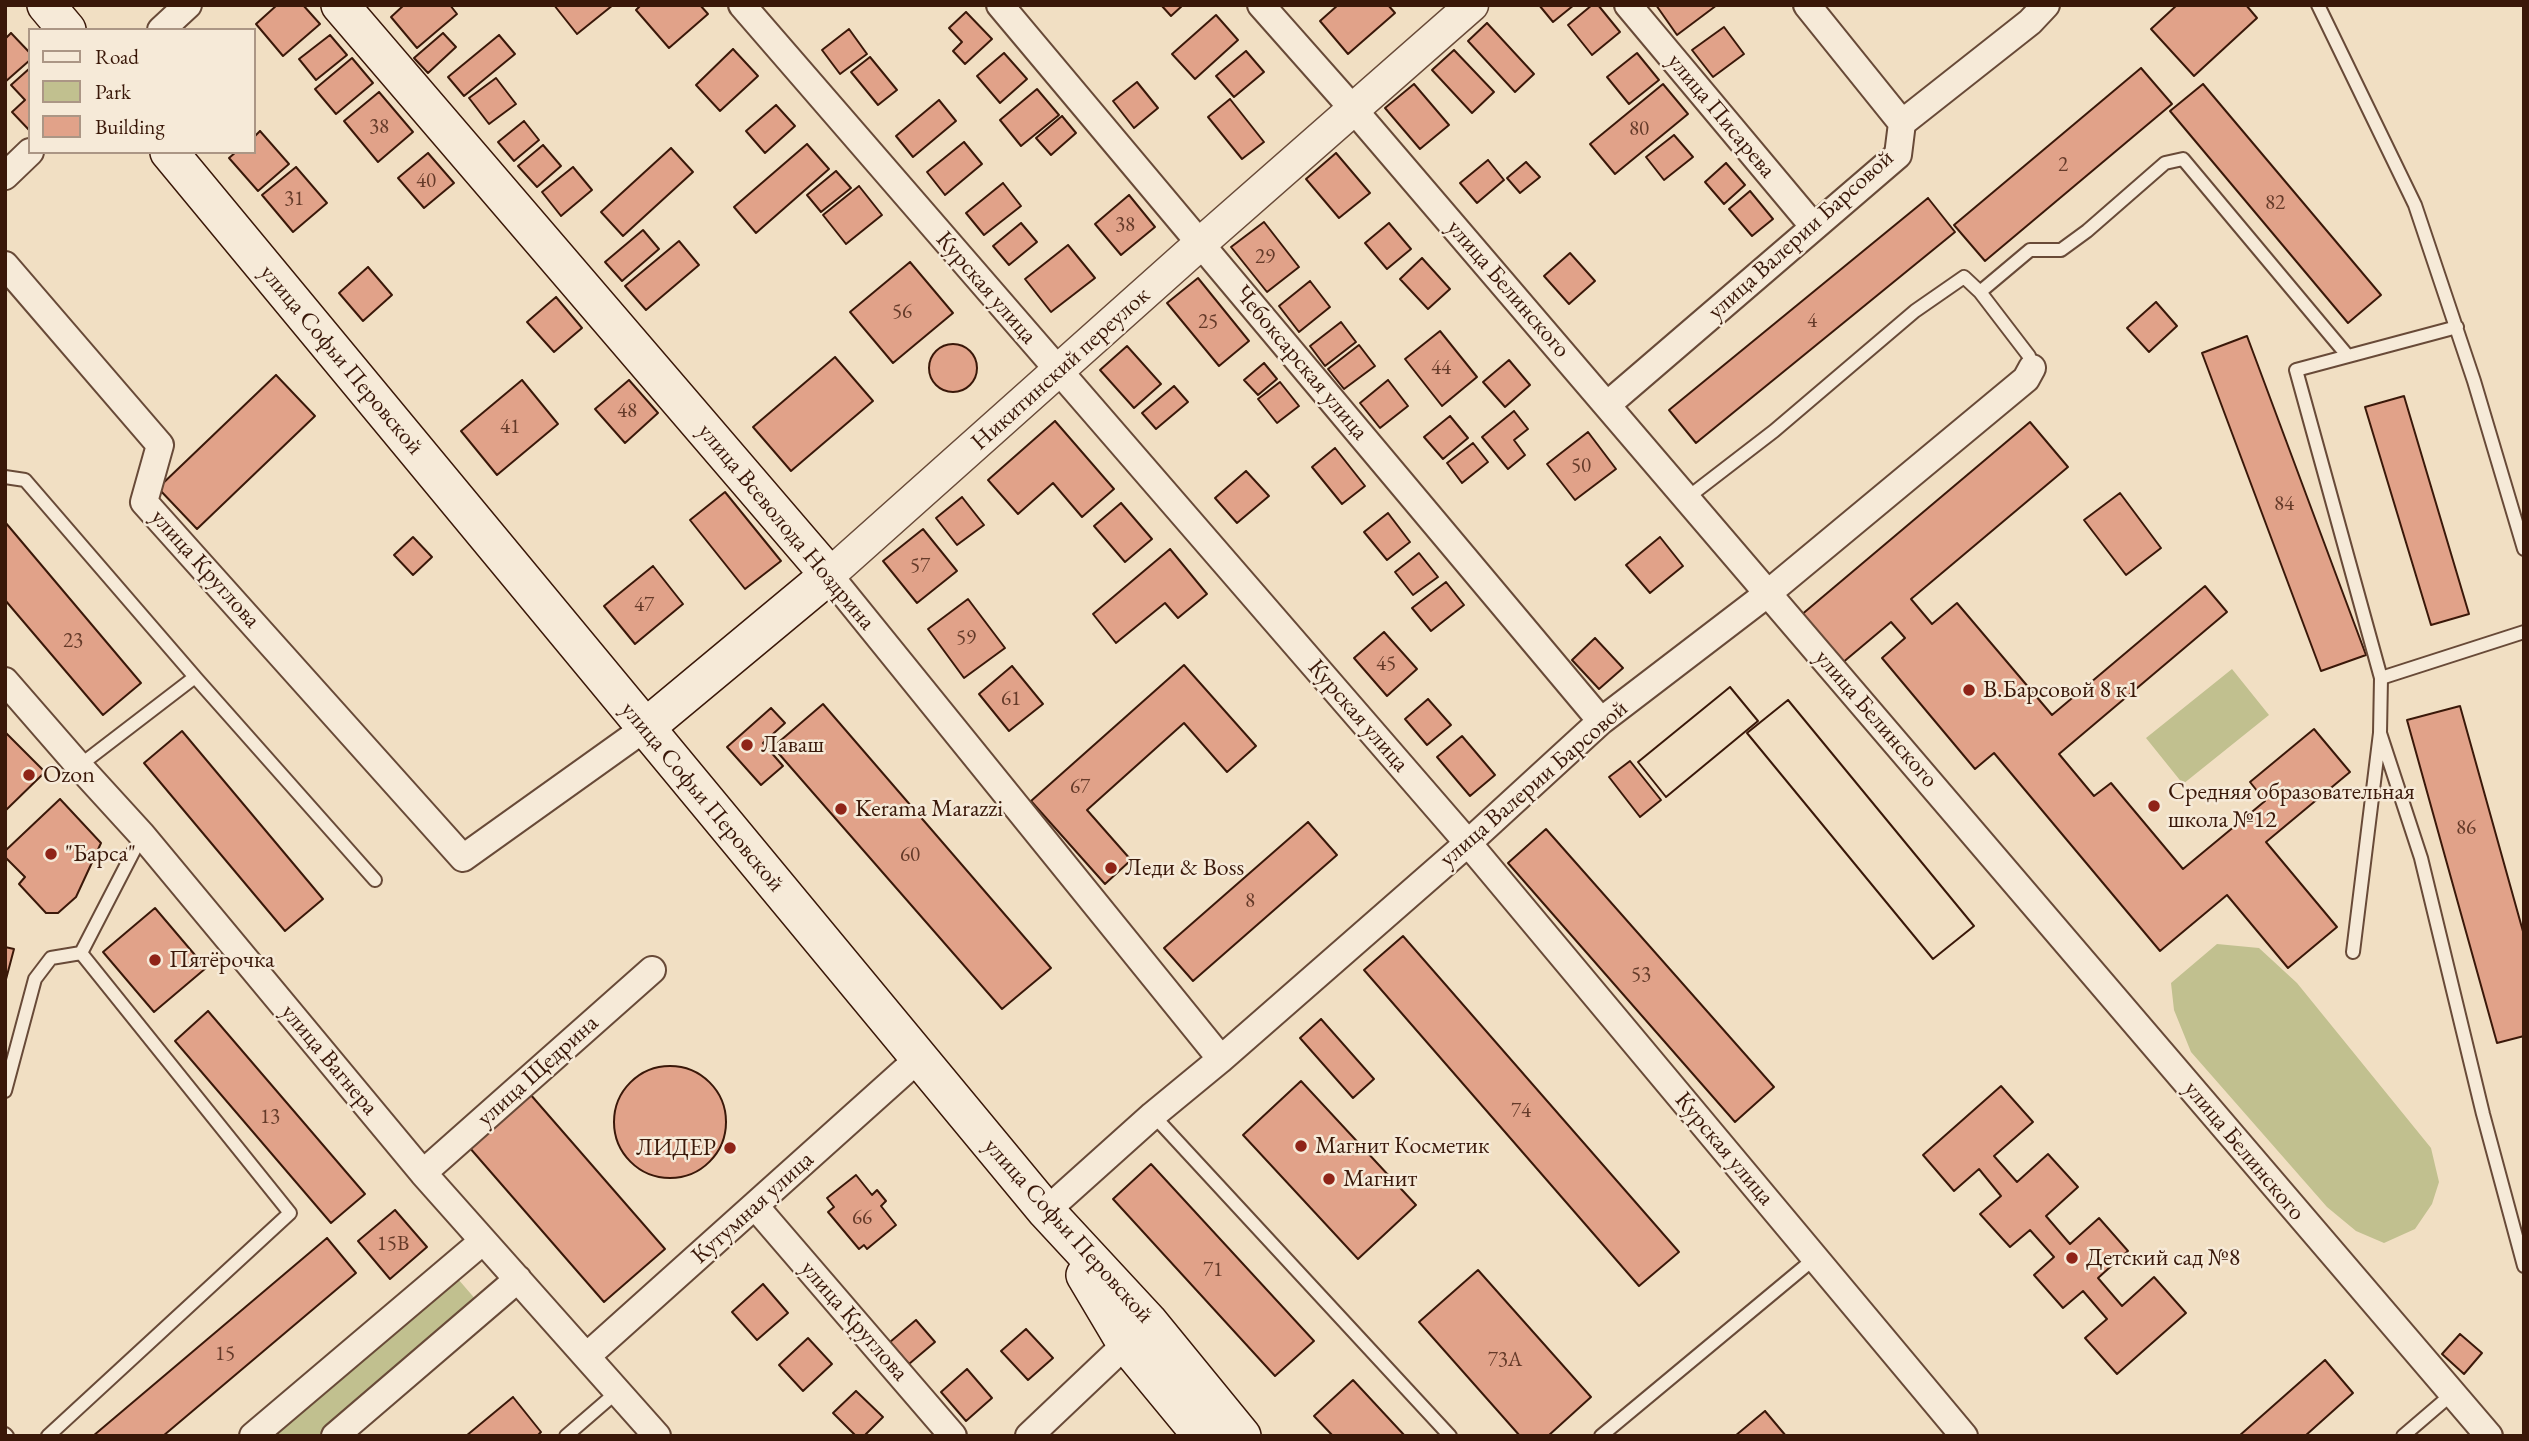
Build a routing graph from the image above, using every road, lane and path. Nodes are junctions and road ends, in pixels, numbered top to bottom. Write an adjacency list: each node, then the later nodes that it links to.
1 (46, 5): 12 (main road)
2 (188, 5): 13 (street)
3 (340, 5): 31 (main road, улица Всеволода Ноздрина)
4 (742, 5): 26 (street, Курская улица)
5 (1000, 5): 20 (street, Чебоксарская улица)
6 (1261, 5): 14 (street, улица Белинского)
7 (1472, 5): 14 (street, Никитинский переулок)
8 (1628, 5): 19 (street, улица Писарева)
9 (1807, 5): 15 (street)
10 (2046, 5): 15 (street, улица Валерии Барсовой)
11 (2318, 5): 23 (lane)
12 (65, 28)
13 (163, 28)
14 (1354, 110): 20 (street, Никитинский переулок); 27 (street, улица Белинского)
15 (1902, 123): 19 (street, улица Валерии Барсовой)
16 (28, 154): 18 (street)
17 (171, 154): 38 (main road, улица Софьи Перовской)
18 (5, 176)
19 (1814, 227): 27 (street, улица Валерии Барсовой)
20 (1200, 243): 26 (street, Никитинский переулок); 37 (street, Чебоксарская улица)
21 (5, 265): 38 (street, улица Круглова)
22 (1980, 292): 24 (lane); 25 (lane); 29 (lane)
23 (2457, 327): 24 (lane); 30 (lane)
24 (2347, 355): 35 (lane)
25 (2032, 368): 32 (street, улица Валерии Барсовой)
26 (1058, 372): 31 (street, Никитинский переулок); 42 (street, Курская улица)
27 (1607, 405): 29 (street, улица Белинского)
28 (5, 477): 34 (lane)
29 (1687, 498): 32 (street, улица Белинского)
30 (2524, 549)
31 (829, 575): 38 (main road, Никитинский переулок); 47 (street, улица Всеволода Ноздрина)
32 (1767, 594): 37 (street, улица Валерии Барсовой); 61 (street, улица Белинского)
33 (2524, 632): 35 (lane)
34 (195, 677): 40 (lane); 43 (lane)
35 (2381, 678): 39 (lane)
36 (5, 681): 40 (street, улица Вагнера)
37 (1601, 721): 42 (street, улица Валерии Барсовой)
38 (645, 728): 48 (main road, улица Софьи Перовской)
39 (2380, 733): 44 (lane); 56 (lane)
40 (79, 766): 41 (street, улица Вагнера)
41 (142, 835): 45 (lane); 51 (street, улица Вагнера)
42 (1468, 843): 47 (street, улица Валерии Барсовой); 55 (street, Курская улица)
43 (375, 880)
44 (2353, 951)
45 (81, 953): 49 (lane); 62 (lane)
46 (652, 970): 51 (street, улица Щедрина)
47 (1221, 1059): 50 (street, улица Валерии Барсовой)
48 (921, 1062): 52 (street, Кутумная улица); 53 (main road, улица Софьи Перовской)
49 (5, 1091)
50 (1153, 1115): 53 (street, улица Валерии Барсовой); 71 (lane)
51 (423, 1173): 54 (street, улица Вагнера)
52 (755, 1206): 59 (street, Кутумная улица); 67 (street, улица Круглова)
53 (1046, 1212): 58 (main road); 70 (main road, улица Софьи Перовской)
54 (483, 1241): 57 (street, улица Вагнера); 63 (street)
55 (1815, 1258): 72 (lane); 73 (street, Курская улица)
56 (2524, 1266)
57 (518, 1279): 59 (street, улица Вагнера); 64 (street)
58 (1126, 1344): 68 (street); 69 (main road)
59 (587, 1356): 60 (street, улица Вагнера)
60 (618, 1391): 65 (lane); 66 (street, улица Вагнера)
61 (2452, 1394): 74 (lane); 75 (street, улица Белинского)
62 (48, 1436)
63 (253, 1436)
64 (335, 1436)
65 (566, 1436)
66 (657, 1436)
67 (953, 1436)
68 (1029, 1436)
69 (1202, 1436)
70 (1242, 1436)
71 (1450, 1436)
72 (1601, 1436)
73 (1964, 1436)
74 (2403, 1436)
75 (2489, 1436)

